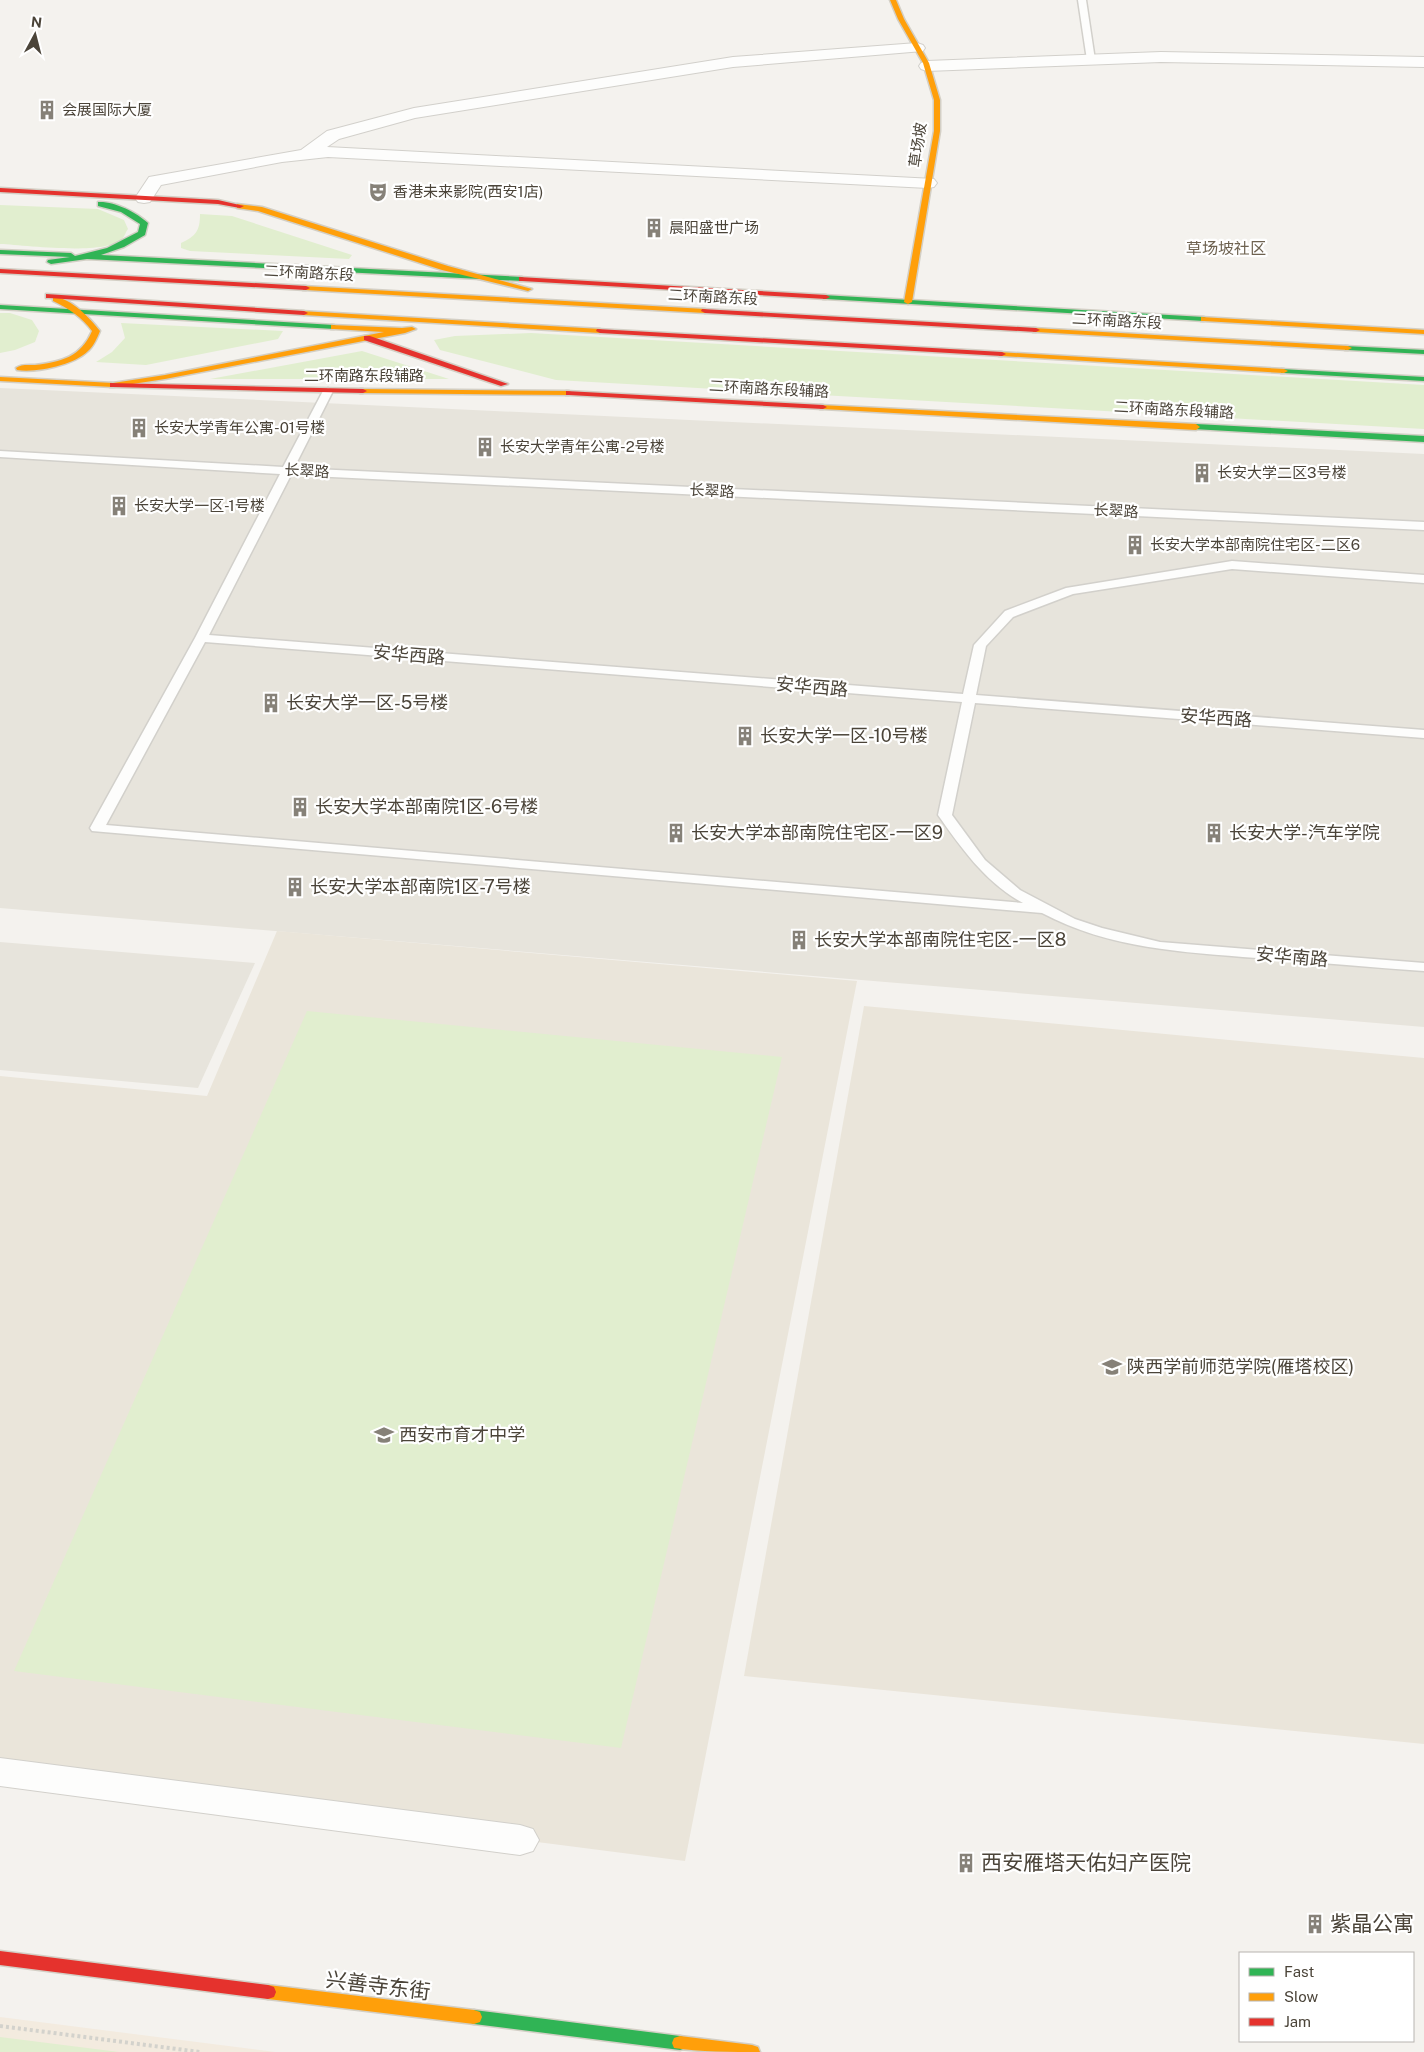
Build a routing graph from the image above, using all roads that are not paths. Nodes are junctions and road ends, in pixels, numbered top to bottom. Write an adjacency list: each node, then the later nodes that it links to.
1 (893, 0): 3 (main road, 草场坡)
2 (1082, 0): 4 (lane)
3 (917, 48): 6 (main road, 草场坡); 7 (street)
4 (1091, 60): 5 (street); 6 (street)
5 (1424, 62)
6 (927, 66): 8 (main road, 草场坡)
7 (306, 154): 8 (street); 11 (street)
8 (928, 183): 17 (main road, 草场坡)
9 (0, 190): 11 (main road)
10 (0, 198): 13 (main road)
11 (144, 198): 15 (main road)
12 (0, 252): 13 (main road)
13 (90, 256): 14 (main road); 15 (main road)
14 (0, 270): 19 (main road, 二环南路东段)
15 (480, 277): 17 (main road); 19 (main road)
16 (49, 296): 20 (main road); 21 (main road, 二环南路东段); 23 (main road)
17 (908, 302): 28 (main road)
18 (0, 307): 20 (main road)
19 (623, 307): 30 (main road, 二环南路东段)
20 (80, 312): 24 (main road); 32 (main road)
21 (487, 312)
22 (642, 322): 25 (main road, 二环南路东段)
23 (461, 323): 26 (main road); 27 (main road)
24 (335, 327): 26 (main road); 29 (main road)
25 (730, 327): 27 (main road); 31 (main road, 二环南路东段)
26 (405, 331): 29 (main road)
27 (620, 331): 33 (main road)
28 (1424, 332)
29 (368, 338): 35 (main road); 37 (main road)
30 (1424, 352)
31 (1424, 368)
32 (0, 369)
33 (1424, 378)
34 (0, 379): 35 (main road)
35 (113, 385): 36 (main road, 二环南路东段辅路)
36 (328, 391): 37 (main road, 二环南路东段辅路); 40 (lane)
37 (530, 392): 38 (main road, 二环南路东段辅路)
38 (1424, 438)
39 (0, 454): 40 (lane, 长翠路)
40 (287, 470): 41 (lane, 长翠路); 43 (lane)
41 (1424, 526)
42 (1424, 579): 44 (lane, 安华南路)
43 (201, 638): 44 (lane, 安华西路); 46 (lane)
44 (968, 700): 45 (lane, 安华西路); 46 (lane, 安华南路)
45 (1424, 734)
46 (1046, 909): 47 (lane, 安华南路)
47 (1424, 967)
48 (0, 1772): 49 (street)
49 (520, 1840)
50 (0, 1958): 51 (main road, 兴善寺东街)
51 (656, 2046): 52 (main road, 兴善寺东街)
52 (752, 2052)

